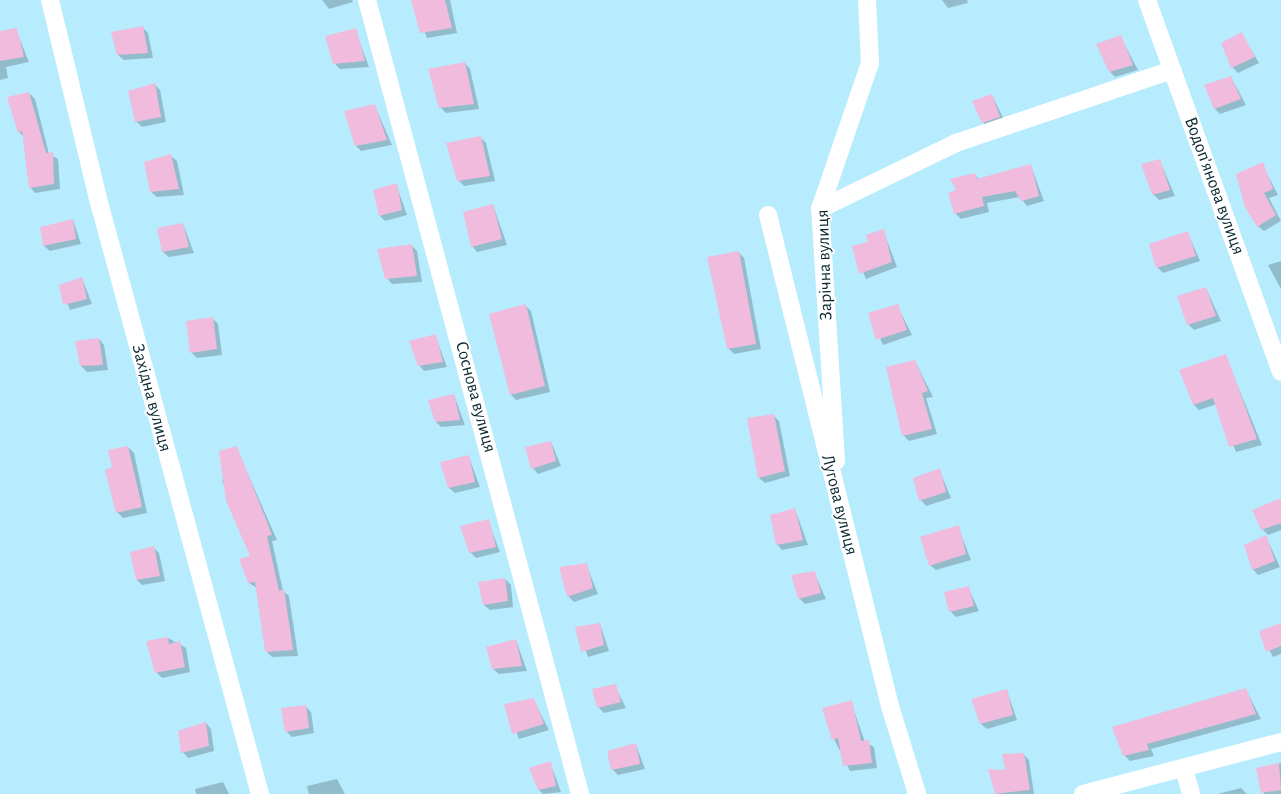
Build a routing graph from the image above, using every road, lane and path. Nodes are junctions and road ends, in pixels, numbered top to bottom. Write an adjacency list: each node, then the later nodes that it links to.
1 (50, 0): 12 (street, Західна вулиця)
2 (367, 0): 13 (street, Соснова вулиця)
3 (868, 0): 6 (street, Зарічна вулиця)
4 (1147, 0): 5 (street, Водоп’янова вулиця)
5 (1172, 70): 6 (street); 8 (street, Водоп’янова вулиця)
6 (820, 209): 9 (street, Зарічна вулиця)
7 (768, 215): 9 (street, Лугова вулиця)
8 (1281, 372)
9 (839, 508): 14 (street, Лугова вулиця)
10 (1281, 742): 11 (street)
11 (1184, 769): 15 (street); 16 (street)
12 (260, 794)
13 (580, 794)
14 (917, 794)
15 (1083, 794)
16 (1191, 794)

